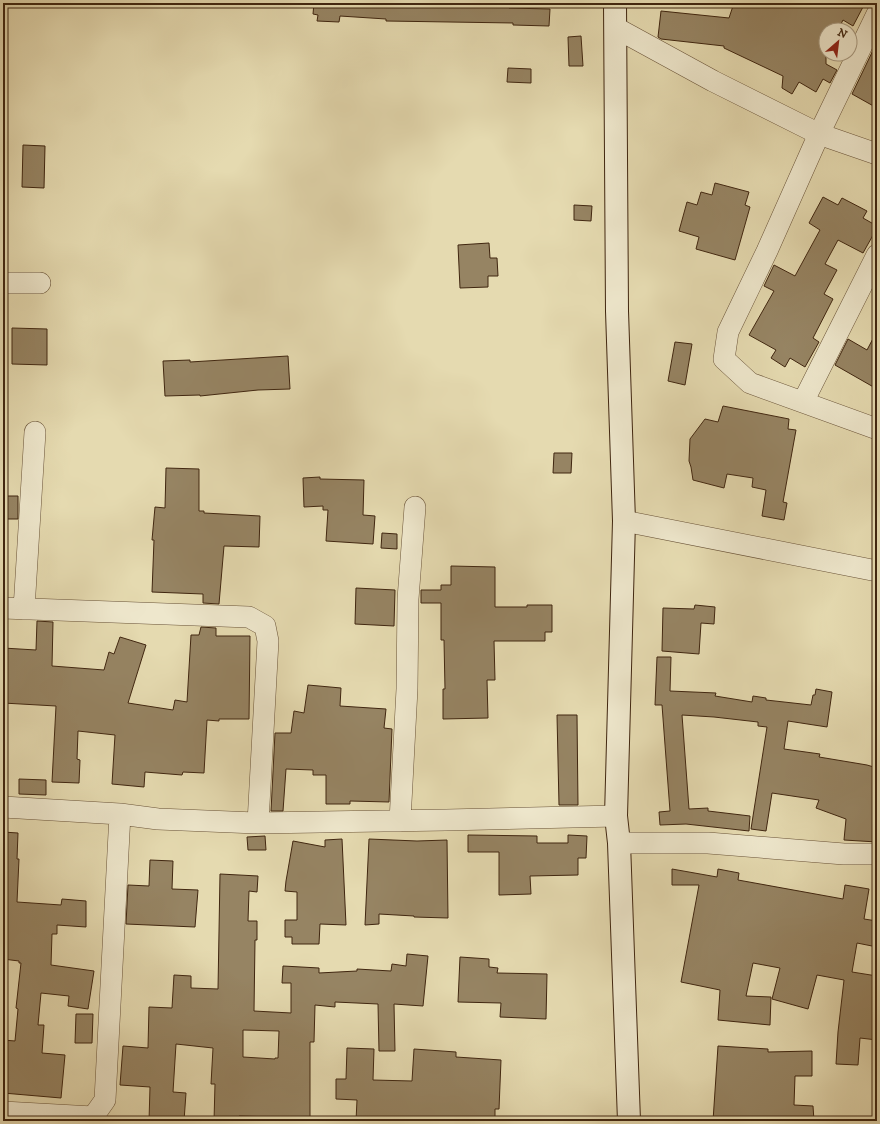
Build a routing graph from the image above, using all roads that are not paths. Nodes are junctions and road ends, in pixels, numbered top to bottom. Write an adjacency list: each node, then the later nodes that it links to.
1 (615, 3): 3 (street)
2 (877, 14): 4 (street)
3 (616, 28): 4 (street); 13 (street)
4 (819, 134): 5 (street); 9 (street)
5 (877, 154)
6 (877, 256): 9 (street)
7 (3, 283): 8 (street)
8 (40, 283)
9 (803, 402): 10 (street)
10 (877, 429)
11 (35, 432): 16 (street)
12 (415, 507): 20 (street)
13 (624, 521): 14 (street); 19 (street)
14 (877, 571)
15 (3, 608): 16 (street)
16 (24, 609): 21 (street)
17 (3, 807): 18 (street)
18 (120, 814): 21 (street); 24 (street)
19 (616, 816): 20 (street); 22 (street)
20 (400, 821): 21 (street)
21 (258, 823)
22 (620, 843): 23 (street); 25 (street)
23 (877, 854)
24 (3, 1112)
25 (629, 1121)

